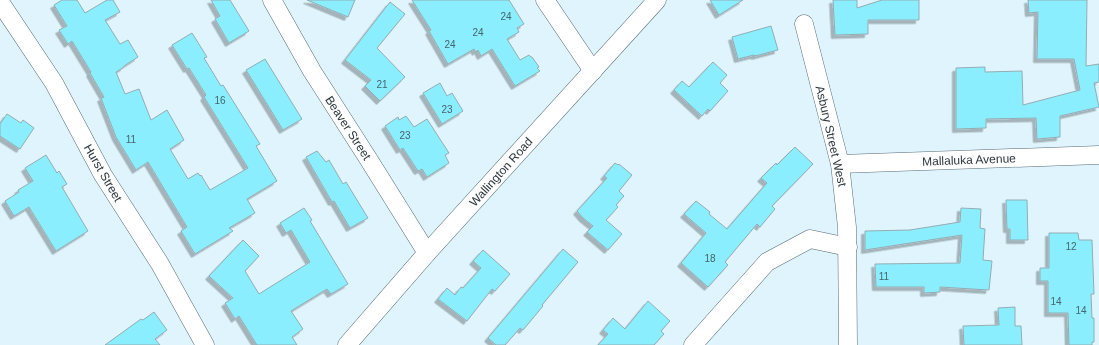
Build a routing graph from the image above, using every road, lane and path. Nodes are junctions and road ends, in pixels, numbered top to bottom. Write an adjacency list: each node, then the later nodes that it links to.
1 (272, 0): 10 (street, Beaver Street)
2 (545, 0): 6 (street)
3 (657, 0): 6 (street, Wallington Road)
4 (0, 2): 11 (street, Hurst Street)
5 (804, 24): 8 (street, Asbury Street West)
6 (593, 71): 10 (street, Wallington Road)
7 (1099, 155): 8 (street, Mallaluka Avenue)
8 (840, 164): 9 (street, Asbury Street West)
9 (848, 247): 13 (street); 14 (street, Asbury Street West)
10 (427, 253): 12 (street, Wallington Road)
11 (205, 345)
12 (347, 345)
13 (693, 345)
14 (848, 345)

